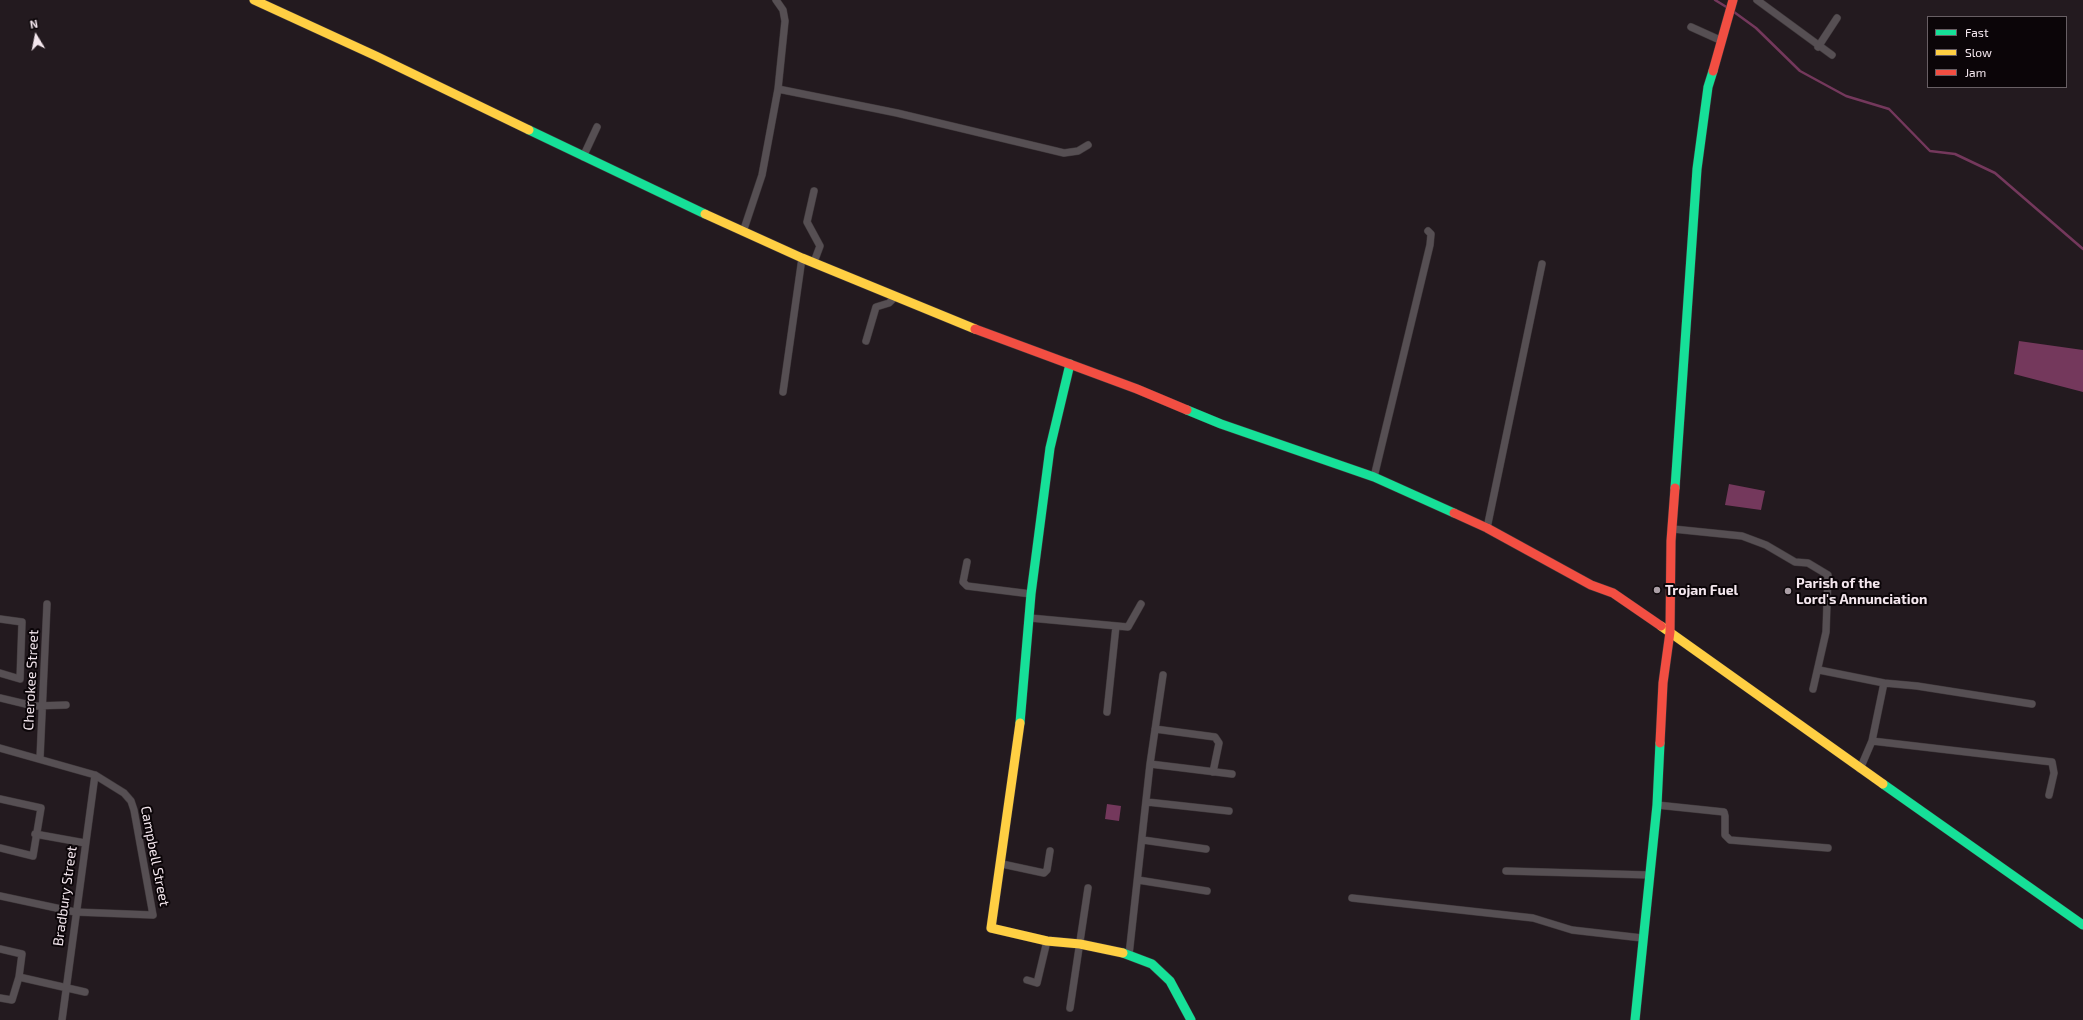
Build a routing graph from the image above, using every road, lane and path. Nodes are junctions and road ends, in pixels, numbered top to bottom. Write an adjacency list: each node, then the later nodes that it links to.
1 (254, 0): 13 (main road)
2 (776, 0): 10 (street)
3 (1757, 0): 8 (street)
4 (1732, 1): 7 (main road)
5 (1837, 18): 8 (street)
6 (1691, 27): 7 (street)
7 (1722, 41): 26 (main road)
8 (1818, 47): 9 (street)
9 (1832, 55)
10 (778, 89): 12 (street); 16 (street)
11 (597, 126): 13 (street)
12 (1088, 145)
13 (584, 157): 16 (main road)
14 (814, 191): 18 (street)
15 (1428, 231): 24 (street)
16 (743, 232): 17 (main road)
17 (802, 258): 18 (main road); 23 (street)
18 (814, 262): 20 (main road)
19 (1542, 264): 25 (street)
20 (896, 296): 21 (street); 22 (main road)
21 (866, 341)
22 (1070, 364): 24 (main road); 28 (main road)
23 (783, 392)
24 (1374, 478): 25 (main road)
25 (1487, 528): 34 (main road)
26 (1673, 530): 34 (main road); 35 (street)
27 (967, 562): 28 (street)
28 (1031, 594): 31 (main road)
29 (47, 604): 43 (street, Cherokee Street)
30 (1141, 604): 33 (street)
31 (1030, 618): 33 (street); 66 (main road)
32 (0, 619): 36 (street)
33 (1116, 626): 44 (street)
34 (1670, 632): 50 (main road); 57 (main road)
35 (1819, 670): 38 (street); 39 (street)
36 (0, 673)
37 (1163, 675): 45 (street)
38 (1884, 683): 42 (street); 46 (street)
39 (1813, 690)
40 (0, 698): 43 (street)
41 (66, 704): 43 (street)
42 (2032, 704)
43 (42, 706): 48 (street, Cherokee Street)
44 (1107, 712)
45 (1155, 729): 49 (street); 51 (street)
46 (1872, 741): 50 (street); 54 (street)
47 (0, 748): 48 (street, Campbell Street)
48 (40, 758): 53 (street, Campbell Street)
49 (1150, 764): 51 (street); 56 (street)
50 (1860, 769): 75 (main road)
51 (1213, 772): 52 (street)
52 (1232, 774)
53 (95, 775): 61 (street, Bradbury Street); 74 (street, Campbell Street)
54 (2049, 795)
55 (0, 799): 59 (street)
56 (1147, 802): 58 (street); 60 (street)
57 (1656, 805): 63 (street); 68 (main road)
58 (1229, 811)
59 (35, 834): 61 (street); 62 (street)
60 (1143, 840): 64 (street); 69 (street)
61 (85, 843): 74 (street, Bradbury Street)
62 (0, 848)
63 (1828, 848)
64 (1206, 849)
65 (1050, 850): 66 (street)
66 (1002, 864): 77 (main road)
67 (1506, 871): 68 (street)
68 (1650, 875): 76 (main road)
69 (1138, 880): 71 (street); 80 (street)
70 (1088, 888): 78 (street)
71 (1207, 891)
72 (0, 896): 74 (street)
73 (1352, 898): 76 (street)
74 (75, 912): 83 (street, Bradbury Street)
75 (2083, 925)
76 (1642, 938): 89 (main road)
77 (1047, 941): 78 (main road); 82 (street)
78 (1080, 944): 80 (main road); 86 (street)
79 (0, 949): 81 (street)
80 (1129, 956): 88 (main road)
81 (19, 977): 83 (street); 85 (street)
82 (1027, 980)
83 (67, 988): 84 (street); 87 (street, Bradbury Street)
84 (85, 992)
85 (0, 998)
86 (1070, 1008)
87 (62, 1020)
88 (1191, 1020)
89 (1635, 1020)

